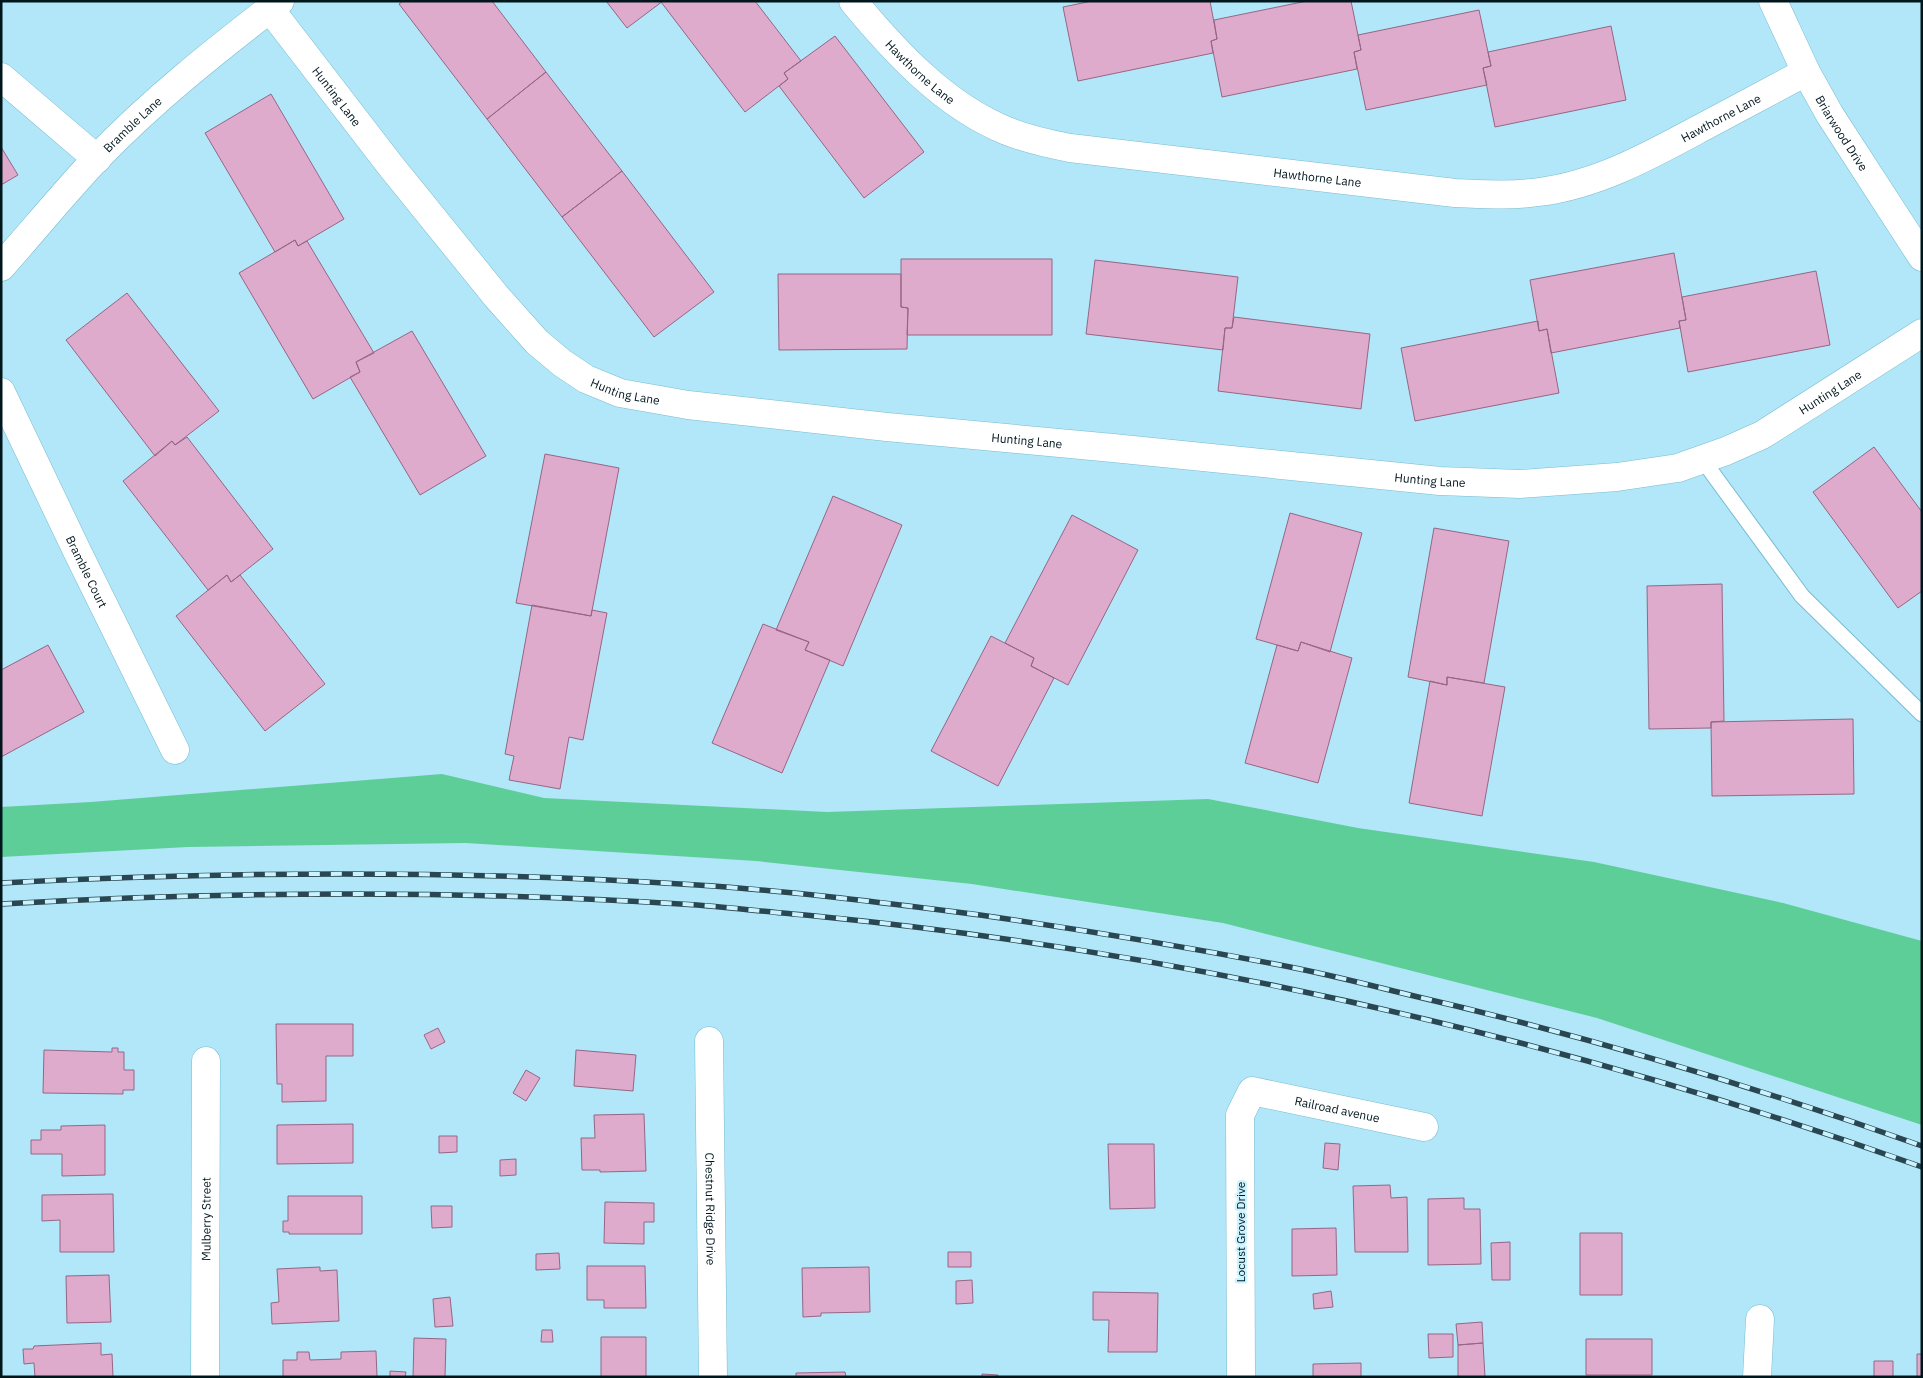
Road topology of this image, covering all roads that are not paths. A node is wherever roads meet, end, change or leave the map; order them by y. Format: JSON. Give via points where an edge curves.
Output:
{"nodes":[{"id":1,"x":853,"y":1,"type":"edge"},
{"id":2,"x":1773,"y":1,"type":"edge"},
{"id":3,"x":275,"y":5,"type":"edge"},
{"id":4,"x":1806,"y":72,"type":"junction"},
{"id":5,"x":1,"y":76,"type":"edge"},
{"id":6,"x":97,"y":159,"type":"junction"},
{"id":7,"x":1922,"y":257,"type":"edge"},
{"id":8,"x":1,"y":267,"type":"edge"},
{"id":9,"x":1922,"y":333,"type":"edge"},
{"id":10,"x":1,"y":392,"type":"edge"},
{"id":11,"x":1702,"y":459,"type":"junction"},
{"id":12,"x":1922,"y":714,"type":"edge"},
{"id":13,"x":175,"y":750,"type":"dead end"},
{"id":14,"x":709,"y":1041,"type":"dead end"},
{"id":15,"x":206,"y":1062,"type":"dead end"},
{"id":16,"x":1252,"y":1091,"type":"joint"},
{"id":17,"x":1424,"y":1127,"type":"dead end"},
{"id":18,"x":1760,"y":1319,"type":"dead end"},
{"id":19,"x":205,"y":1377,"type":"edge"},
{"id":20,"x":713,"y":1377,"type":"edge"},
{"id":21,"x":1241,"y":1377,"type":"edge"},
{"id":22,"x":1757,"y":1377,"type":"edge"}],
"edges":[{"from":1,"to":4,"type":"street","name":"Hawthorne Lane","via":[[911,65],[945,94],[1006,131],[1040,142],[1455,193],[1540,192],[1607,174],[1660,150]]},
{"from":2,"to":4,"type":"street","name":"Briarwood Drive"},
{"from":3,"to":6,"type":"street","name":"Bramble Lane","via":[[203,60]]},
{"from":3,"to":11,"type":"street","name":"Hunting Lane","via":[[390,165],[496,296],[537,342],[562,363],[586,379],[620,393],[688,405],[877,426],[1440,481],[1520,484],[1617,477],[1678,468]]},
{"from":4,"to":7,"type":"street","name":"Briarwood Drive"},
{"from":5,"to":6,"type":"street"},
{"from":6,"to":8,"type":"street","name":"Bramble Lane"},
{"from":9,"to":11,"type":"street","name":"Hunting Lane","via":[[1762,435]]},
{"from":10,"to":13,"type":"street","name":"Bramble Court"},
{"from":11,"to":12,"type":"lane","via":[[1802,596]]},
{"from":14,"to":20,"type":"street","name":"Chestnut Ridge Drive"},
{"from":15,"to":19,"type":"street","name":"Mulberry Street"},
{"from":16,"to":17,"type":"street","name":"Railroad avenue"},
{"from":16,"to":21,"type":"street","name":"Locust Grove Drive","via":[[1240,1115]]},
{"from":18,"to":22,"type":"street"}]}
